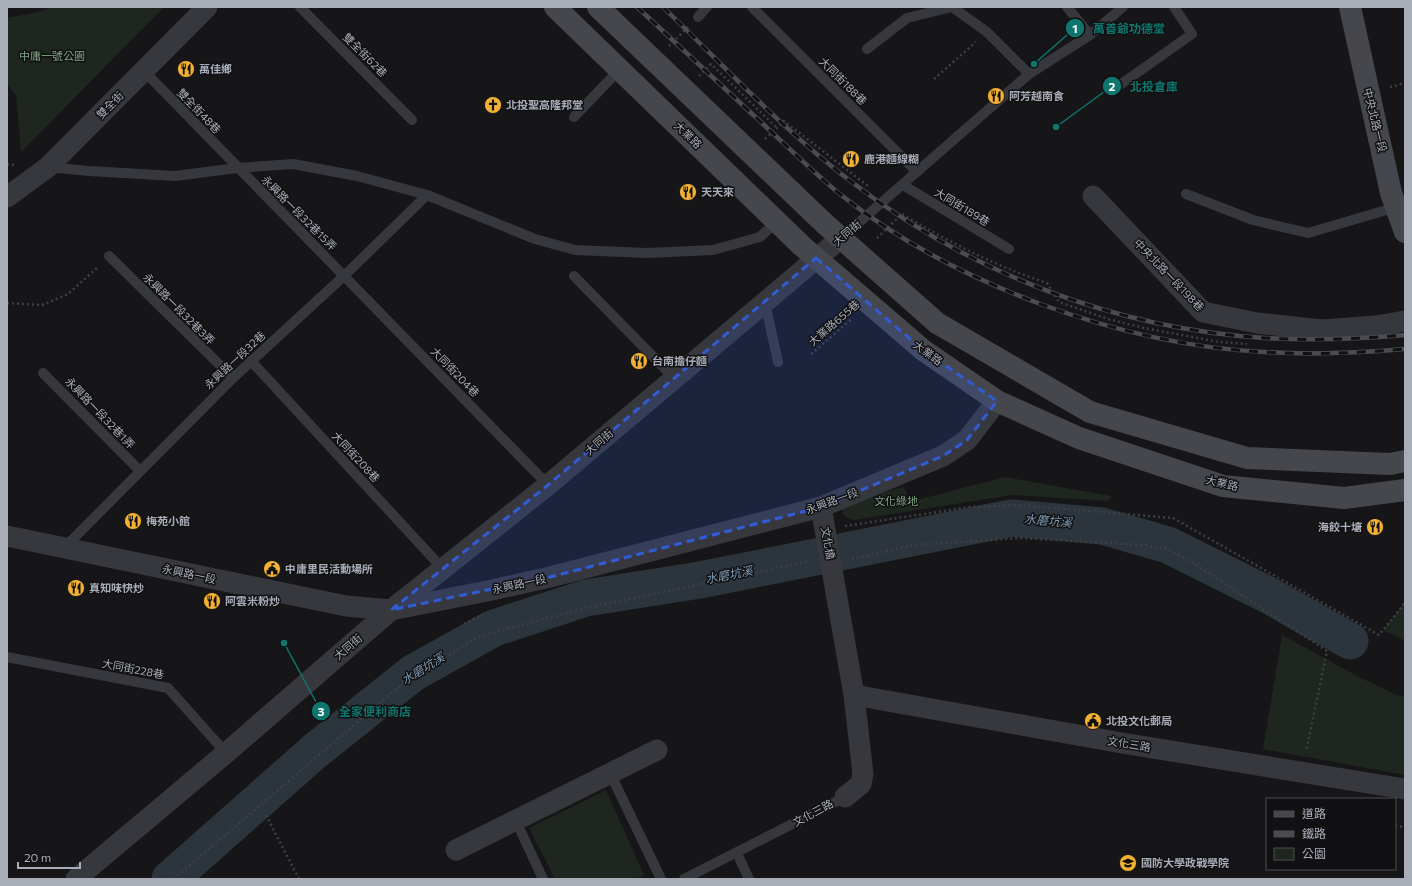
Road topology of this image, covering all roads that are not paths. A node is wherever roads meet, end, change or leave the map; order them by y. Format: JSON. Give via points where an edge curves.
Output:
{"nodes":[{"id":1,"x":208,"y":7,"type":"edge"},
{"id":2,"x":300,"y":7,"type":"edge"},
{"id":3,"x":555,"y":7,"type":"edge"},
{"id":4,"x":598,"y":7,"type":"edge"},
{"id":5,"x":707,"y":7,"type":"edge"},
{"id":6,"x":752,"y":7,"type":"edge"},
{"id":7,"x":1066,"y":7,"type":"edge"},
{"id":8,"x":1123,"y":7,"type":"edge"},
{"id":9,"x":1174,"y":7,"type":"edge"},
{"id":10,"x":1350,"y":7,"type":"edge"},
{"id":11,"x":698,"y":17,"type":"road end"},
{"id":12,"x":1090,"y":35,"type":"junction"},
{"id":13,"x":867,"y":48,"type":"dead end"},
{"id":14,"x":620,"y":69,"type":"junction"},
{"id":15,"x":144,"y":71,"type":"junction"},
{"id":16,"x":1030,"y":74,"type":"junction"},
{"id":17,"x":1117,"y":87,"type":"dead end"},
{"id":18,"x":574,"y":117,"type":"dead end"},
{"id":19,"x":412,"y":120,"type":"dead end"},
{"id":20,"x":48,"y":167,"type":"junction"},
{"id":21,"x":237,"y":168,"type":"junction"},
{"id":22,"x":917,"y":172,"type":"junction"},
{"id":23,"x":903,"y":185,"type":"junction"},
{"id":24,"x":427,"y":194,"type":"junction"},
{"id":25,"x":1186,"y":194,"type":"dead end"},
{"id":26,"x":1093,"y":196,"type":"dead end"},
{"id":27,"x":7,"y":197,"type":"edge"},
{"id":28,"x":1401,"y":205,"type":"edge"},
{"id":29,"x":777,"y":221,"type":"junction"},
{"id":30,"x":1405,"y":232,"type":"edge"},
{"id":31,"x":841,"y":238,"type":"junction"},
{"id":32,"x":1009,"y":249,"type":"dead end"},
{"id":33,"x":109,"y":256,"type":"road end"},
{"id":34,"x":816,"y":258,"type":"junction"},
{"id":35,"x":345,"y":275,"type":"junction"},
{"id":36,"x":574,"y":276,"type":"dead end"},
{"id":37,"x":765,"y":303,"type":"junction"},
{"id":38,"x":1405,"y":321,"type":"edge"},
{"id":39,"x":251,"y":361,"type":"junction"},
{"id":40,"x":778,"y":362,"type":"dead end"},
{"id":41,"x":43,"y":373,"type":"dead end"},
{"id":42,"x":233,"y":378,"type":"junction"},
{"id":43,"x":674,"y":378,"type":"junction"},
{"id":44,"x":998,"y":401,"type":"junction"},
{"id":45,"x":1405,"y":461,"type":"edge"},
{"id":46,"x":139,"y":470,"type":"junction"},
{"id":47,"x":548,"y":485,"type":"junction"},
{"id":48,"x":1405,"y":490,"type":"edge"},
{"id":49,"x":822,"y":512,"type":"junction"},
{"id":50,"x":7,"y":536,"type":"edge"},
{"id":51,"x":64,"y":548,"type":"junction"},
{"id":52,"x":826,"y":567,"type":"joint"},
{"id":53,"x":443,"y":569,"type":"junction"},
{"id":54,"x":391,"y":610,"type":"junction"},
{"id":55,"x":7,"y":656,"type":"edge"},
{"id":56,"x":854,"y":695,"type":"junction"},
{"id":57,"x":657,"y":750,"type":"dead end"},
{"id":58,"x":226,"y":753,"type":"junction"},
{"id":59,"x":610,"y":772,"type":"junction"},
{"id":60,"x":1405,"y":789,"type":"edge"},
{"id":61,"x":845,"y":796,"type":"joint"},
{"id":62,"x":516,"y":821,"type":"junction"},
{"id":63,"x":456,"y":850,"type":"dead end"},
{"id":64,"x":737,"y":853,"type":"junction"},
{"id":65,"x":76,"y":879,"type":"edge"},
{"id":66,"x":543,"y":879,"type":"edge"},
{"id":67,"x":661,"y":879,"type":"edge"},
{"id":68,"x":684,"y":879,"type":"edge"},
{"id":69,"x":749,"y":879,"type":"edge"}],
"edges":[{"from":1,"to":15,"type":"street","name":"雙全街"},
{"from":2,"to":19,"type":"lane","name":"雙全街62巷"},
{"from":3,"to":14,"type":"main road","name":"大業路"},
{"from":4,"to":31,"type":"main road"},
{"from":5,"to":11,"type":"lane"},
{"from":6,"to":22,"type":"lane","name":"大同街188巷"},
{"from":7,"to":12,"type":"lane"},
{"from":8,"to":12,"type":"lane","name":"大同街"},
{"from":9,"to":17,"type":"lane","via":[[1192,34]]},
{"from":10,"to":28,"type":"main road","name":"中央北路一段","via":[[1392,193]]},
{"from":12,"to":16,"type":"lane","name":"大同街"},
{"from":13,"to":16,"type":"lane","via":[[907,18],[952,7],[988,32]]},
{"from":14,"to":18,"type":"lane"},
{"from":14,"to":29,"type":"main road","name":"大業路"},
{"from":15,"to":20,"type":"street","name":"雙全街"},
{"from":15,"to":21,"type":"lane","name":"雙全街48巷"},
{"from":16,"to":22,"type":"lane","name":"大同街"},
{"from":20,"to":21,"type":"lane","via":[[175,176]]},
{"from":20,"to":27,"type":"street","name":"雙全街"},
{"from":21,"to":24,"type":"lane","via":[[293,164],[357,176]]},
{"from":21,"to":35,"type":"lane","name":"永興路一段32巷15弄"},
{"from":22,"to":23,"type":"lane","name":"大同街"},
{"from":23,"to":31,"type":"lane","name":"大同街"},
{"from":23,"to":32,"type":"lane","name":"大同街189巷"},
{"from":24,"to":29,"type":"lane","via":[[535,240],[575,250],[647,253],[713,250],[760,238]]},
{"from":24,"to":35,"type":"lane","name":"永興路一段32巷"},
{"from":25,"to":28,"type":"lane","via":[[1254,220],[1308,233]]},
{"from":26,"to":38,"type":"street","name":"中央北路一段198巷","via":[[1204,312],[1257,323],[1322,330]]},
{"from":28,"to":30,"type":"main road","name":"中央北路一段"},
{"from":29,"to":34,"type":"main road","name":"大業路"},
{"from":31,"to":34,"type":"street","name":"大同街"},
{"from":31,"to":45,"type":"main road","via":[[937,323],[1090,412],[1247,458],[1390,464]]},
{"from":33,"to":42,"type":"lane","name":"永興路一段32巷3弄"},
{"from":34,"to":37,"type":"street","name":"大同街"},
{"from":34,"to":44,"type":"main road","name":"大業路","via":[[923,350]]},
{"from":35,"to":39,"type":"lane","name":"永興路一段32巷"},
{"from":35,"to":47,"type":"lane","name":"大同街204巷"},
{"from":36,"to":43,"type":"lane"},
{"from":37,"to":40,"type":"lane"},
{"from":37,"to":43,"type":"street","name":"大同街"},
{"from":39,"to":42,"type":"lane","name":"永興路一段32巷"},
{"from":39,"to":53,"type":"lane","name":"大同街208巷"},
{"from":41,"to":46,"type":"lane","name":"永興路一段32巷1弄"},
{"from":42,"to":46,"type":"lane","name":"永興路一段32巷"},
{"from":43,"to":47,"type":"street","name":"大同街"},
{"from":44,"to":48,"type":"main road","name":"大業路","via":[[1079,438],[1223,486],[1344,498]]},
{"from":44,"to":49,"type":"street","name":"永興路一段","via":[[968,440],[943,456]]},
{"from":46,"to":51,"type":"lane","name":"永興路一段32巷"},
{"from":47,"to":53,"type":"street","name":"大同街"},
{"from":49,"to":52,"type":"street","name":"文化橋"},
{"from":49,"to":54,"type":"street","name":"永興路一段","via":[[550,577]]},
{"from":50,"to":51,"type":"street","name":"永興路一段"},
{"from":51,"to":54,"type":"street","name":"永興路一段","via":[[346,606]]},
{"from":52,"to":56,"type":"street","name":"文化三路"},
{"from":53,"to":54,"type":"street","name":"大同街"},
{"from":54,"to":58,"type":"street","name":"大同街"},
{"from":55,"to":58,"type":"lane","name":"大同街228巷","via":[[168,688]]},
{"from":56,"to":60,"type":"street","name":"文化三路","via":[[1122,743]]},
{"from":56,"to":61,"type":"street","name":"文化三路","via":[[863,774],[861,784]]},
{"from":57,"to":59,"type":"street"},
{"from":58,"to":65,"type":"street","name":"大同街"},
{"from":59,"to":62,"type":"street"},
{"from":59,"to":67,"type":"lane"},
{"from":61,"to":64,"type":"lane","name":"文化三路"},
{"from":62,"to":63,"type":"street"},
{"from":62,"to":66,"type":"lane"},
{"from":64,"to":68,"type":"lane","name":"文化三路"},
{"from":64,"to":69,"type":"lane"}]}
